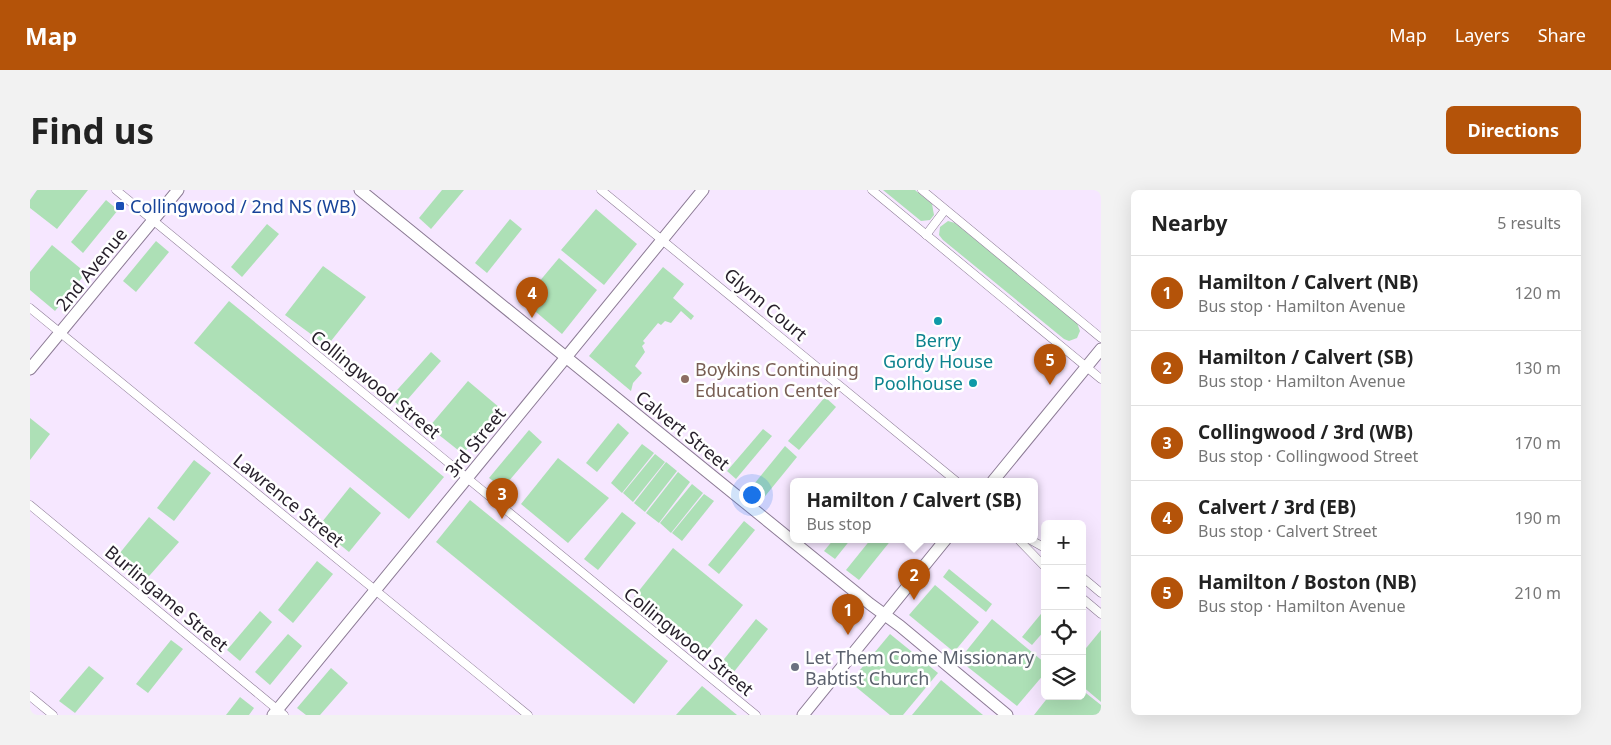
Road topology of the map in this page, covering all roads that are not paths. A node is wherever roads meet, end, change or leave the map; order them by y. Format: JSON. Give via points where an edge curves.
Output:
{"nodes":[{"id":1,"x":116,"y":190,"type":"edge"},
{"id":2,"x":178,"y":190,"type":"edge"},
{"id":3,"x":360,"y":190,"type":"edge"},
{"id":4,"x":601,"y":190,"type":"edge"},
{"id":5,"x":703,"y":190,"type":"edge"},
{"id":6,"x":872,"y":190,"type":"edge"},
{"id":7,"x":922,"y":190,"type":"edge"},
{"id":8,"x":945,"y":210,"type":"junction"},
{"id":9,"x":153,"y":220,"type":"junction"},
{"id":10,"x":926,"y":235,"type":"junction"},
{"id":11,"x":662,"y":238,"type":"junction"},
{"id":12,"x":30,"y":308,"type":"edge"},
{"id":13,"x":60,"y":333,"type":"junction"},
{"id":14,"x":1101,"y":338,"type":"edge"},
{"id":15,"x":1101,"y":349,"type":"edge"},
{"id":16,"x":566,"y":356,"type":"junction"},
{"id":17,"x":1086,"y":367,"type":"junction"},
{"id":18,"x":30,"y":369,"type":"edge"},
{"id":19,"x":1101,"y":379,"type":"edge"},
{"id":20,"x":952,"y":478,"type":"edge"},
{"id":21,"x":995,"y":478,"type":"edge"},
{"id":22,"x":467,"y":479,"type":"junction"},
{"id":23,"x":30,"y":505,"type":"edge"},
{"id":24,"x":790,"y":539,"type":"edge"},
{"id":25,"x":795,"y":543,"type":"edge"},
{"id":26,"x":943,"y":543,"type":"edge"},
{"id":27,"x":1022,"y":543,"type":"edge"},
{"id":28,"x":1043,"y":565,"type":"edge"},
{"id":29,"x":1086,"y":580,"type":"edge"},
{"id":30,"x":376,"y":590,"type":"junction"},
{"id":31,"x":1101,"y":593,"type":"edge"},
{"id":32,"x":1086,"y":601,"type":"edge"},
{"id":33,"x":1101,"y":614,"type":"edge"},
{"id":34,"x":884,"y":616,"type":"junction"},
{"id":35,"x":30,"y":696,"type":"edge"},
{"id":36,"x":278,"y":713,"type":"edge"},
{"id":37,"x":53,"y":715,"type":"edge"},
{"id":38,"x":528,"y":715,"type":"edge"},
{"id":39,"x":756,"y":715,"type":"edge"},
{"id":40,"x":803,"y":715,"type":"edge"},
{"id":41,"x":1007,"y":715,"type":"edge"}],
"edges":[{"from":1,"to":9,"type":"street","name":"Collingwood Street"},
{"from":2,"to":9,"type":"street","name":"2nd Avenue"},
{"from":3,"to":16,"type":"street","name":"Calvert Street"},
{"from":4,"to":11,"type":"street","name":"Glynn Court"},
{"from":5,"to":11,"type":"street","name":"3rd Street"},
{"from":6,"to":10,"type":"street"},
{"from":7,"to":8,"type":"street"},
{"from":8,"to":10,"type":"street"},
{"from":8,"to":14,"type":"street"},
{"from":9,"to":13,"type":"street","name":"2nd Avenue"},
{"from":9,"to":22,"type":"street","name":"Collingwood Street"},
{"from":10,"to":17,"type":"street"},
{"from":11,"to":16,"type":"street","name":"3rd Street"},
{"from":11,"to":20,"type":"street","name":"Glynn Court"},
{"from":12,"to":13,"type":"street","name":"Lawrence Street"},
{"from":13,"to":18,"type":"street","name":"2nd Avenue"},
{"from":13,"to":30,"type":"street","name":"Lawrence Street"},
{"from":15,"to":17,"type":"street"},
{"from":16,"to":22,"type":"street","name":"3rd Street"},
{"from":16,"to":24,"type":"street","name":"Calvert Street"},
{"from":17,"to":19,"type":"street"},
{"from":17,"to":21,"type":"street"},
{"from":22,"to":30,"type":"street","name":"3rd Street"},
{"from":22,"to":39,"type":"street","name":"Collingwood Street"},
{"from":23,"to":36,"type":"street","name":"Burlingame Street"},
{"from":25,"to":34,"type":"street","name":"Calvert Street"},
{"from":26,"to":34,"type":"street"},
{"from":27,"to":28,"type":"street"},
{"from":29,"to":31,"type":"street"},
{"from":30,"to":36,"type":"street","name":"3rd Street"},
{"from":30,"to":38,"type":"street","name":"Lawrence Street"},
{"from":32,"to":33,"type":"street"},
{"from":34,"to":40,"type":"street"},
{"from":34,"to":41,"type":"street","name":"Calvert Street"},
{"from":35,"to":37,"type":"street"}]}
